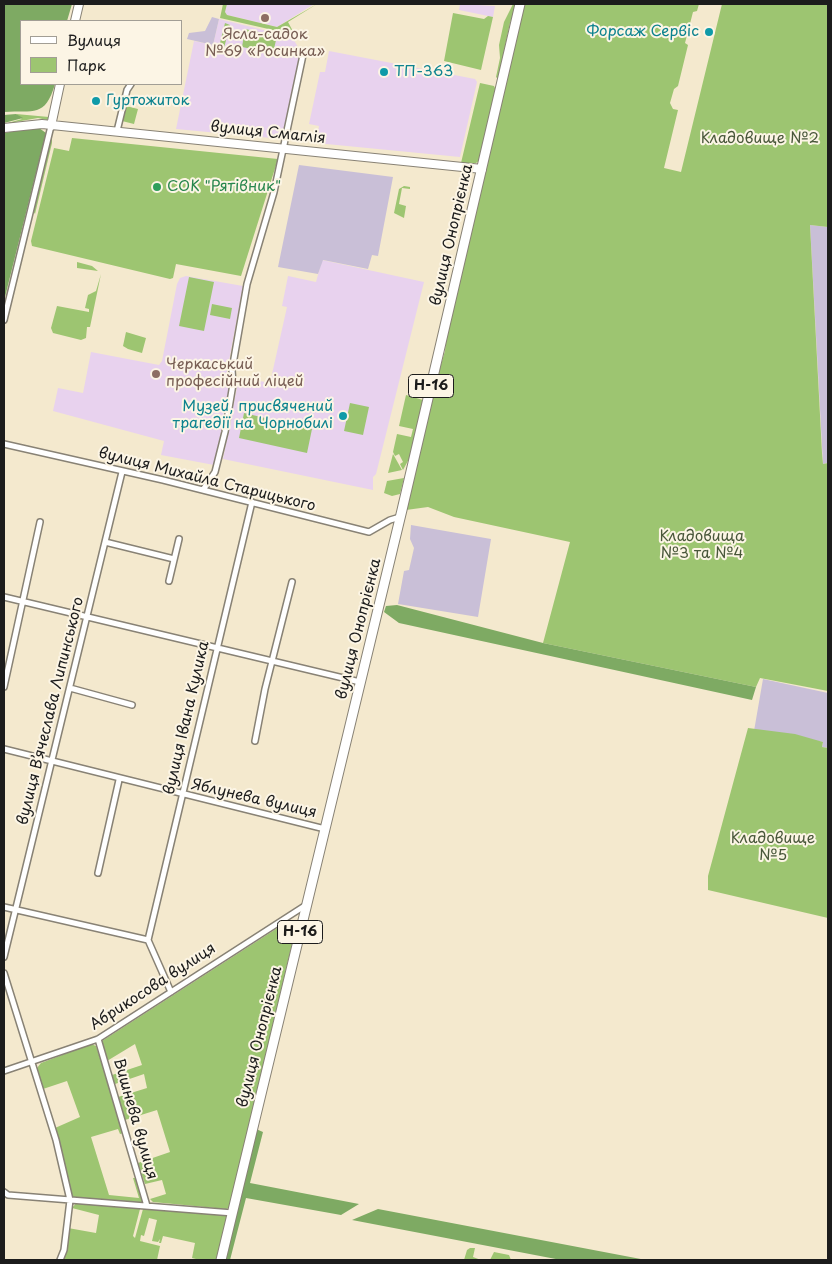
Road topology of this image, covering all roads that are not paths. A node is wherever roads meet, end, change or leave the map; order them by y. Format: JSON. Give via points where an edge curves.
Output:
{"nodes":[{"id":1,"x":79,"y":4,"type":"edge"},
{"id":2,"x":520,"y":4,"type":"edge"},
{"id":3,"x":75,"y":20,"type":"edge"},
{"id":4,"x":304,"y":55,"type":"dead end"},
{"id":5,"x":60,"y":85,"type":"edge"},
{"id":6,"x":130,"y":85,"type":"edge"},
{"id":7,"x":51,"y":126,"type":"junction"},
{"id":8,"x":4,"y":128,"type":"edge"},
{"id":9,"x":117,"y":131,"type":"junction"},
{"id":10,"x":283,"y":148,"type":"junction"},
{"id":11,"x":482,"y":169,"type":"junction"},
{"id":12,"x":4,"y":320,"type":"edge"},
{"id":13,"x":4,"y":444,"type":"edge"},
{"id":14,"x":122,"y":472,"type":"junction"},
{"id":15,"x":203,"y":490,"type":"junction"},
{"id":16,"x":252,"y":502,"type":"junction"},
{"id":17,"x":400,"y":517,"type":"junction"},
{"id":18,"x":40,"y":522,"type":"dead end"},
{"id":19,"x":179,"y":539,"type":"dead end"},
{"id":20,"x":106,"y":542,"type":"junction"},
{"id":21,"x":174,"y":560,"type":"junction"},
{"id":22,"x":169,"y":581,"type":"dead end"},
{"id":23,"x":292,"y":582,"type":"dead end"},
{"id":24,"x":4,"y":597,"type":"edge"},
{"id":25,"x":24,"y":601,"type":"junction"},
{"id":26,"x":88,"y":616,"type":"junction"},
{"id":27,"x":217,"y":646,"type":"junction"},
{"id":28,"x":272,"y":660,"type":"junction"},
{"id":29,"x":360,"y":682,"type":"junction"},
{"id":30,"x":4,"y":687,"type":"edge"},
{"id":31,"x":70,"y":688,"type":"junction"},
{"id":32,"x":132,"y":706,"type":"dead end"},
{"id":33,"x":255,"y":741,"type":"dead end"},
{"id":34,"x":4,"y":749,"type":"edge"},
{"id":35,"x":51,"y":761,"type":"junction"},
{"id":36,"x":119,"y":780,"type":"junction"},
{"id":37,"x":182,"y":795,"type":"junction"},
{"id":38,"x":325,"y":829,"type":"junction"},
{"id":39,"x":98,"y":873,"type":"dead end"},
{"id":40,"x":307,"y":904,"type":"junction"},
{"id":41,"x":4,"y":907,"type":"edge"},
{"id":42,"x":16,"y":910,"type":"junction"},
{"id":43,"x":148,"y":940,"type":"junction"},
{"id":44,"x":4,"y":956,"type":"edge"},
{"id":45,"x":4,"y":973,"type":"edge"},
{"id":46,"x":171,"y":992,"type":"junction"},
{"id":47,"x":98,"y":1039,"type":"junction"},
{"id":48,"x":31,"y":1062,"type":"junction"},
{"id":49,"x":4,"y":1071,"type":"edge"},
{"id":50,"x":4,"y":1192,"type":"edge"},
{"id":51,"x":70,"y":1200,"type":"junction"},
{"id":52,"x":147,"y":1206,"type":"junction"},
{"id":53,"x":232,"y":1214,"type":"junction"},
{"id":54,"x":60,"y":1260,"type":"edge"},
{"id":55,"x":222,"y":1260,"type":"edge"}],
"edges":[{"from":1,"to":3,"type":"street"},
{"from":2,"to":11,"type":"main road","name":"вулиця Онопрієнка","number":"Н-16"},
{"from":4,"to":10,"type":"street"},
{"from":5,"to":7,"type":"street"},
{"from":6,"to":9,"type":"street"},
{"from":7,"to":8,"type":"street","name":"вулиця Смаглія","via":[[32,124]]},
{"from":7,"to":9,"type":"street","name":"вулиця Смаглія"},
{"from":7,"to":12,"type":"street"},
{"from":9,"to":10,"type":"street","name":"вулиця Смаглія"},
{"from":10,"to":11,"type":"street","name":"вулиця Смаглія"},
{"from":10,"to":15,"type":"street","via":[[274,192],[247,284],[225,432],[215,472]]},
{"from":11,"to":17,"type":"main road","name":"вулиця Онопрієнка","number":"Н-16"},
{"from":13,"to":14,"type":"street","name":"вулиця Михайла Старицького"},
{"from":14,"to":15,"type":"street","name":"вулиця Михайла Старицького"},
{"from":14,"to":20,"type":"street","name":"вулиця Вʼячеслава Липинського"},
{"from":15,"to":16,"type":"street","name":"вулиця Михайла Старицького"},
{"from":16,"to":17,"type":"street","name":"вулиця Михайла Старицького","via":[[369,532]]},
{"from":16,"to":27,"type":"street","name":"вулиця Івана Кулика"},
{"from":17,"to":29,"type":"main road","name":"вулиця Онопрієнка","number":"Н-16"},
{"from":18,"to":25,"type":"street"},
{"from":19,"to":21,"type":"street"},
{"from":20,"to":21,"type":"street"},
{"from":20,"to":26,"type":"street","name":"вулиця Вʼячеслава Липинського"},
{"from":21,"to":22,"type":"street"},
{"from":23,"to":28,"type":"street"},
{"from":24,"to":25,"type":"street"},
{"from":25,"to":26,"type":"street"},
{"from":25,"to":30,"type":"street"},
{"from":26,"to":27,"type":"street"},
{"from":26,"to":31,"type":"street","name":"вулиця Вʼячеслава Липинського"},
{"from":27,"to":28,"type":"street"},
{"from":27,"to":37,"type":"street","name":"вулиця Івана Кулика"},
{"from":28,"to":29,"type":"street"},
{"from":28,"to":33,"type":"street"},
{"from":29,"to":38,"type":"main road","name":"вулиця Онопрієнка","number":"Н-16"},
{"from":31,"to":32,"type":"street"},
{"from":31,"to":35,"type":"street","name":"вулиця Вʼячеслава Липинського"},
{"from":34,"to":35,"type":"street","name":"Яблунева вулиця"},
{"from":35,"to":36,"type":"street","name":"Яблунева вулиця"},
{"from":35,"to":42,"type":"street","name":"вулиця Вʼячеслава Липинського"},
{"from":36,"to":37,"type":"street","name":"Яблунева вулиця"},
{"from":36,"to":39,"type":"street"},
{"from":37,"to":38,"type":"street","name":"Яблунева вулиця"},
{"from":37,"to":43,"type":"street","name":"вулиця Івана Кулика"},
{"from":38,"to":40,"type":"main road","name":"вулиця Онопрієнка","number":"Н-16"},
{"from":40,"to":46,"type":"street","name":"Абрикосова вулиця"},
{"from":40,"to":53,"type":"main road","name":"вулиця Онопрієнка","number":"Н-16"},
{"from":41,"to":42,"type":"street"},
{"from":42,"to":43,"type":"street"},
{"from":42,"to":44,"type":"street","name":"вулиця Вʼячеслава Липинського"},
{"from":43,"to":46,"type":"street"},
{"from":45,"to":48,"type":"street"},
{"from":46,"to":47,"type":"street","name":"Абрикосова вулиця"},
{"from":47,"to":48,"type":"street","name":"Абрикосова вулиця"},
{"from":47,"to":52,"type":"street","name":"Вишнева вулиця"},
{"from":48,"to":49,"type":"street","name":"Абрикосова вулиця"},
{"from":48,"to":51,"type":"street","via":[[56,1140]]},
{"from":50,"to":51,"type":"street"},
{"from":51,"to":52,"type":"street"},
{"from":51,"to":54,"type":"street"},
{"from":52,"to":53,"type":"street"},
{"from":53,"to":55,"type":"main road","name":"вулиця Онопрієнка","number":"Н-16"}]}
